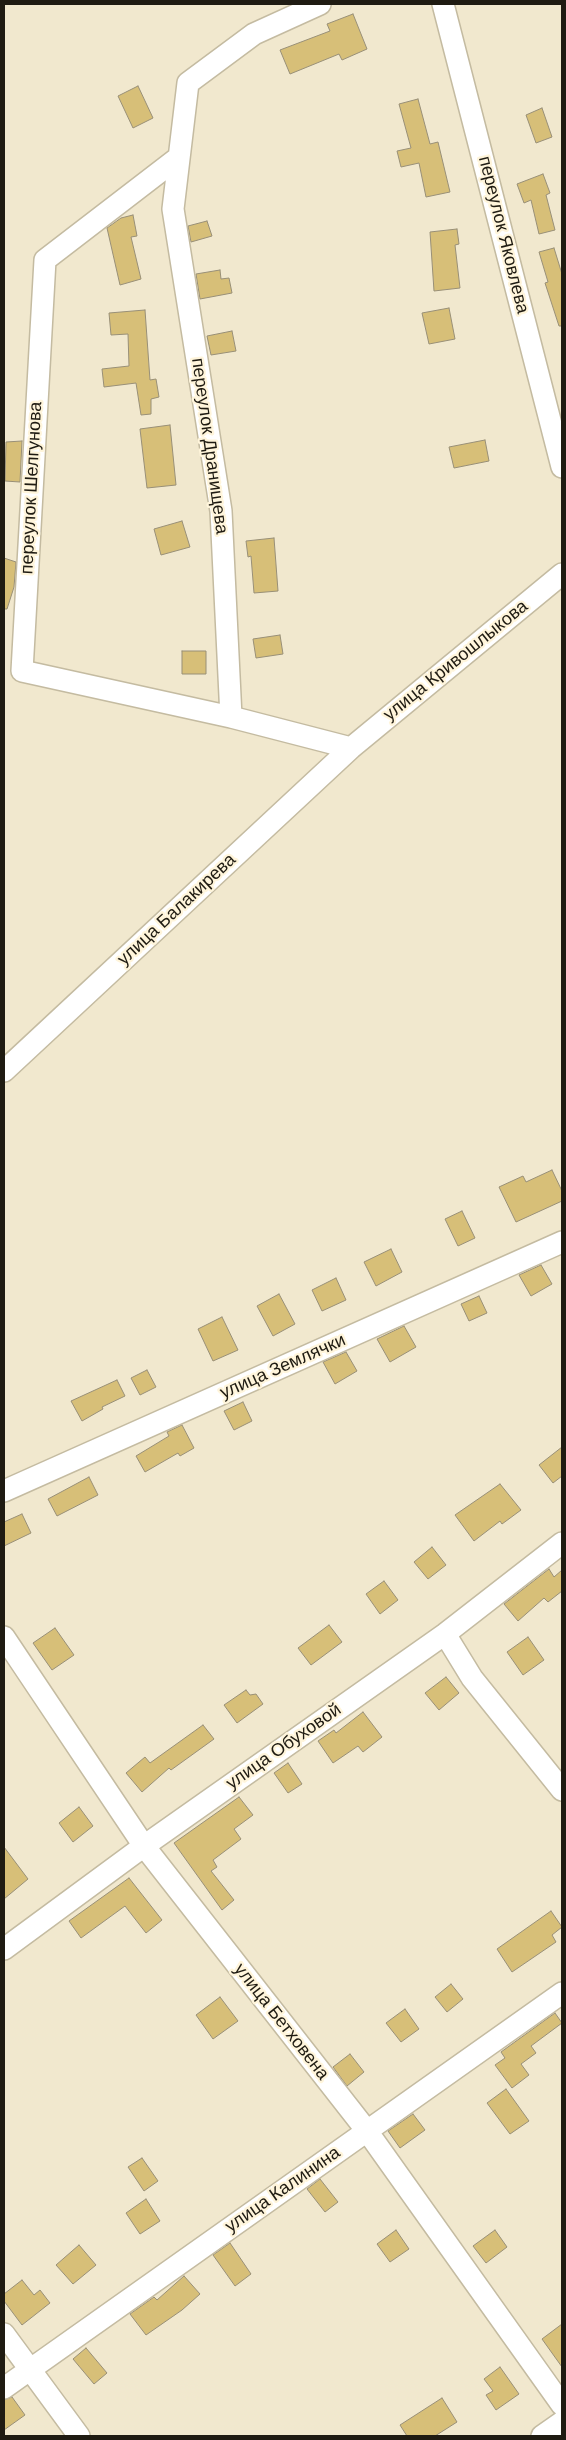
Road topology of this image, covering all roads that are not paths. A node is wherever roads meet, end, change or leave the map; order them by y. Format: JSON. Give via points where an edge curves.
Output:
{"nodes":[{"id":1,"x":320,"y":4,"type":"edge"},
{"id":2,"x":443,"y":4,"type":"edge"},
{"id":3,"x":179,"y":156,"type":"junction"},
{"id":4,"x":562,"y":467,"type":"edge"},
{"id":5,"x":562,"y":574,"type":"edge"},
{"id":6,"x":231,"y":717,"type":"junction"},
{"id":7,"x":351,"y":748,"type":"junction"},
{"id":8,"x":4,"y":1071,"type":"edge"},
{"id":9,"x":562,"y":1242,"type":"edge"},
{"id":10,"x":4,"y":1491,"type":"edge"},
{"id":11,"x":562,"y":1543,"type":"edge"},
{"id":12,"x":445,"y":1634,"type":"junction"},
{"id":13,"x":4,"y":1637,"type":"edge"},
{"id":14,"x":562,"y":1790,"type":"edge"},
{"id":15,"x":144,"y":1846,"type":"junction"},
{"id":16,"x":4,"y":1948,"type":"edge"},
{"id":17,"x":562,"y":1993,"type":"edge"},
{"id":18,"x":367,"y":2131,"type":"junction"},
{"id":19,"x":4,"y":2334,"type":"edge"},
{"id":20,"x":29,"y":2370,"type":"junction"},
{"id":21,"x":4,"y":2388,"type":"edge"},
{"id":22,"x":562,"y":2405,"type":"edge"},
{"id":23,"x":562,"y":2422,"type":"edge"},
{"id":24,"x":79,"y":2436,"type":"edge"},
{"id":25,"x":542,"y":2436,"type":"edge"}],
"edges":[{"from":1,"to":3,"type":"street","name":"переулок Дранищева","via":[[254,34],[188,83]]},
{"from":2,"to":4,"type":"street","name":"переулок Яковлева"},
{"from":3,"to":6,"type":"street","name":"переулок Дранищева","via":[[174,209],[222,511]]},
{"from":3,"to":6,"type":"street","name":"переулок Шелгунова","via":[[45,260],[22,672]]},
{"from":5,"to":7,"type":"street","name":"улица Кривошлыкова"},
{"from":6,"to":7,"type":"street"},
{"from":7,"to":8,"type":"street","name":"улица Балакирева"},
{"from":9,"to":10,"type":"street","name":"улица Землячки"},
{"from":11,"to":12,"type":"street","name":"улица Обуховой"},
{"from":12,"to":14,"type":"street","via":[[472,1678]]},
{"from":12,"to":15,"type":"street","name":"улица Обуховой"},
{"from":13,"to":15,"type":"street","name":"улица Бетховена"},
{"from":15,"to":16,"type":"street","name":"улица Обуховой"},
{"from":15,"to":18,"type":"street","name":"улица Бетховена"},
{"from":17,"to":18,"type":"street","name":"улица Калинина"},
{"from":18,"to":20,"type":"street","name":"улица Калинина"},
{"from":18,"to":22,"type":"street","name":"улица Бетховена"},
{"from":19,"to":20,"type":"street"},
{"from":20,"to":21,"type":"street","name":"улица Калинина"},
{"from":20,"to":24,"type":"street"},
{"from":23,"to":25,"type":"street"}]}
